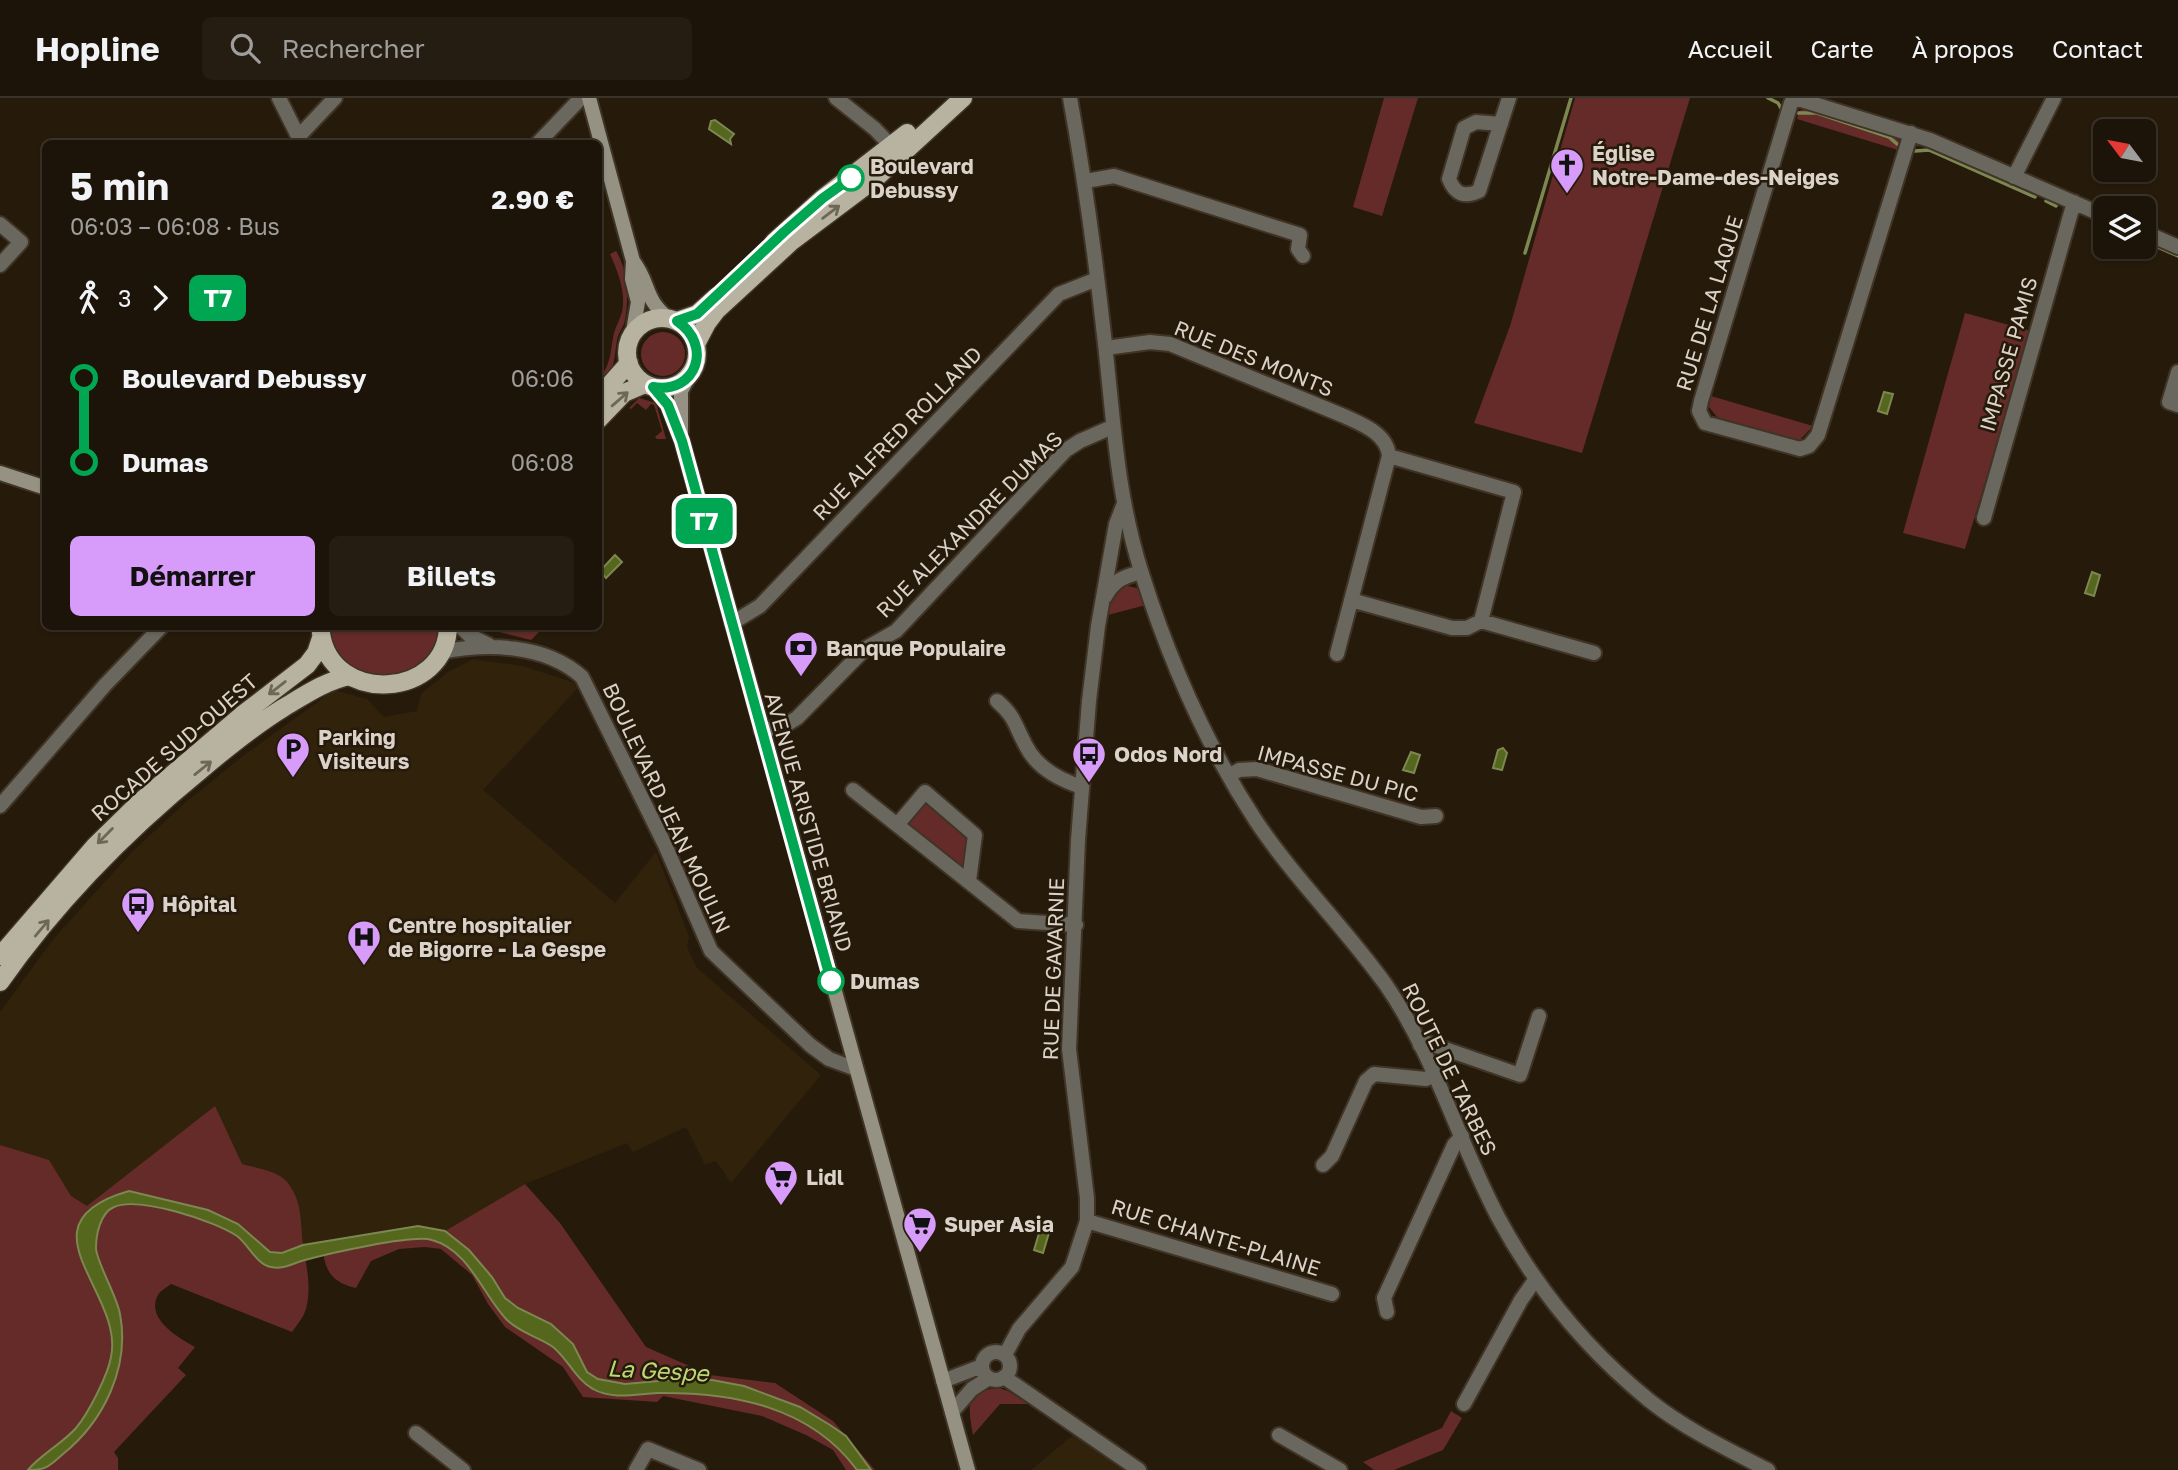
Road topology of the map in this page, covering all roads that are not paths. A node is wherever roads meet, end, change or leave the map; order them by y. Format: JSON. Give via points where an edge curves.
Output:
{"nodes":[{"id":1,"x":279,"y":98,"type":"edge"},
{"id":2,"x":335,"y":98,"type":"edge"},
{"id":3,"x":581,"y":98,"type":"edge"},
{"id":4,"x":589,"y":98,"type":"edge"},
{"id":5,"x":836,"y":98,"type":"edge"},
{"id":6,"x":946,"y":98,"type":"edge"},
{"id":7,"x":963,"y":98,"type":"edge"},
{"id":8,"x":1070,"y":98,"type":"edge"},
{"id":9,"x":1509,"y":98,"type":"edge"},
{"id":10,"x":1795,"y":98,"type":"edge"},
{"id":11,"x":2054,"y":98,"type":"edge"},
{"id":12,"x":1823,"y":102,"type":"edge"},
{"id":13,"x":1500,"y":124,"type":"junction"},
{"id":14,"x":1910,"y":133,"type":"junction"},
{"id":15,"x":301,"y":140,"type":"edge"},
{"id":16,"x":541,"y":140,"type":"edge"},
{"id":17,"x":600,"y":140,"type":"edge"},
{"id":18,"x":602,"y":146,"type":"edge"},
{"id":19,"x":892,"y":147,"type":"junction"},
{"id":20,"x":2014,"y":177,"type":"junction"},
{"id":21,"x":1086,"y":181,"type":"junction"},
{"id":22,"x":2074,"y":202,"type":"junction"},
{"id":23,"x":2093,"y":211,"type":"edge"},
{"id":24,"x":0,"y":224,"type":"edge"},
{"id":25,"x":2156,"y":237,"type":"edge"},
{"id":26,"x":2178,"y":247,"type":"edge"},
{"id":27,"x":1303,"y":256,"type":"dead end"},
{"id":28,"x":633,"y":261,"type":"junction"},
{"id":29,"x":0,"y":265,"type":"edge"},
{"id":30,"x":1097,"y":279,"type":"junction"},
{"id":31,"x":673,"y":320,"type":"junction"},
{"id":32,"x":632,"y":337,"type":"junction"},
{"id":33,"x":696,"y":344,"type":"junction"},
{"id":34,"x":1106,"y":348,"type":"junction"},
{"id":35,"x":629,"y":363,"type":"junction"},
{"id":36,"x":2178,"y":372,"type":"edge"},
{"id":37,"x":689,"y":376,"type":"junction"},
{"id":38,"x":649,"y":386,"type":"junction"},
{"id":39,"x":602,"y":393,"type":"edge"},
{"id":40,"x":2178,"y":405,"type":"edge"},
{"id":41,"x":602,"y":416,"type":"edge"},
{"id":42,"x":1112,"y":427,"type":"junction"},
{"id":43,"x":682,"y":441,"type":"junction"},
{"id":44,"x":1389,"y":456,"type":"junction"},
{"id":45,"x":0,"y":473,"type":"edge"},
{"id":46,"x":42,"y":487,"type":"edge"},
{"id":47,"x":1123,"y":506,"type":"junction"},
{"id":48,"x":1984,"y":517,"type":"dead end"},
{"id":49,"x":1137,"y":557,"type":"junction"},
{"id":50,"x":1109,"y":561,"type":"junction"},
{"id":51,"x":1141,"y":572,"type":"junction"},
{"id":52,"x":1351,"y":600,"type":"junction"},
{"id":53,"x":1102,"y":601,"type":"junction"},
{"id":54,"x":1481,"y":621,"type":"junction"},
{"id":55,"x":732,"y":623,"type":"junction"},
{"id":56,"x":158,"y":630,"type":"edge"},
{"id":57,"x":447,"y":630,"type":"edge"},
{"id":58,"x":464,"y":630,"type":"edge"},
{"id":59,"x":321,"y":632,"type":"edge"},
{"id":60,"x":491,"y":646,"type":"junction"},
{"id":61,"x":441,"y":652,"type":"junction"},
{"id":62,"x":1594,"y":653,"type":"dead end"},
{"id":63,"x":1337,"y":654,"type":"dead end"},
{"id":64,"x":350,"y":676,"type":"junction"},
{"id":65,"x":997,"y":701,"type":"dead end"},
{"id":66,"x":761,"y":730,"type":"junction"},
{"id":67,"x":1230,"y":775,"type":"junction"},
{"id":68,"x":1082,"y":786,"type":"junction"},
{"id":69,"x":853,"y":790,"type":"dead end"},
{"id":70,"x":0,"y":806,"type":"edge"},
{"id":71,"x":1436,"y":816,"type":"dead end"},
{"id":72,"x":897,"y":825,"type":"junction"},
{"id":73,"x":969,"y":881,"type":"junction"},
{"id":74,"x":1076,"y":925,"type":"junction"},
{"id":75,"x":0,"y":956,"type":"edge"},
{"id":76,"x":0,"y":982,"type":"edge"},
{"id":77,"x":1539,"y":1016,"type":"dead end"},
{"id":78,"x":1420,"y":1045,"type":"junction"},
{"id":79,"x":856,"y":1069,"type":"junction"},
{"id":80,"x":1434,"y":1075,"type":"junction"},
{"id":81,"x":1462,"y":1136,"type":"junction"},
{"id":82,"x":1323,"y":1165,"type":"dead end"},
{"id":83,"x":1087,"y":1221,"type":"junction"},
{"id":84,"x":1535,"y":1280,"type":"junction"},
{"id":85,"x":1332,"y":1294,"type":"dead end"},
{"id":86,"x":1387,"y":1312,"type":"dead end"},
{"id":87,"x":1004,"y":1355,"type":"junction"},
{"id":88,"x":992,"y":1374,"type":"junction"},
{"id":89,"x":942,"y":1378,"type":"junction"},
{"id":90,"x":1464,"y":1404,"type":"dead end"},
{"id":91,"x":952,"y":1412,"type":"junction"},
{"id":92,"x":416,"y":1433,"type":"dead end"},
{"id":93,"x":1279,"y":1435,"type":"dead end"},
{"id":94,"x":463,"y":1470,"type":"edge"},
{"id":95,"x":636,"y":1470,"type":"edge"},
{"id":96,"x":699,"y":1470,"type":"edge"},
{"id":97,"x":968,"y":1470,"type":"edge"},
{"id":98,"x":1139,"y":1470,"type":"edge"},
{"id":99,"x":1340,"y":1470,"type":"edge"},
{"id":100,"x":1768,"y":1470,"type":"edge"}],
"edges":[{"from":1,"to":15,"type":"street"},
{"from":2,"to":15,"type":"street"},
{"from":3,"to":16,"type":"street"},
{"from":4,"to":17,"type":"main road"},
{"from":5,"to":19,"type":"street"},
{"from":6,"to":19,"type":"main road"},
{"from":33,"to":7,"type":"main road","one_way":true,"via":[[716,311],[792,241],[876,178]]},
{"from":8,"to":21,"type":"street","name":"ROUTE DE TARBES"},
{"from":9,"to":13,"type":"street"},
{"from":10,"to":12,"type":"street"},
{"from":10,"to":14,"type":"street","name":"RUE DE LA LAQUE","via":[[1701,401],[1705,423],[1800,449],[1818,435]]},
{"from":11,"to":20,"type":"street"},
{"from":12,"to":14,"type":"street"},
{"from":13,"to":13,"type":"street","via":[[1479,191],[1470,196],[1453,190],[1448,180],[1464,128],[1476,122]]},
{"from":14,"to":20,"type":"street"},
{"from":18,"to":28,"type":"main road"},
{"from":19,"to":31,"type":"main road","via":[[823,198],[697,314]]},
{"from":20,"to":22,"type":"street"},
{"from":21,"to":27,"type":"street","via":[[1114,176],[1300,235],[1298,249]]},
{"from":21,"to":30,"type":"street","name":"ROUTE DE TARBES"},
{"from":22,"to":23,"type":"street"},
{"from":22,"to":48,"type":"street","name":"IMPASSE PAMIS"},
{"from":24,"to":29,"type":"street","via":[[21,242]]},
{"from":25,"to":26,"type":"street"},
{"from":28,"to":31,"type":"main road","via":[[650,300]]},
{"from":28,"to":32,"type":"main road","via":[[638,302]]},
{"from":30,"to":34,"type":"street","name":"ROUTE DE TARBES"},
{"from":30,"to":55,"type":"street","name":"RUE ALFRED ROLLAND","via":[[1059,294],[760,606]]},
{"from":31,"to":32,"type":"main road","via":[[651,319]]},
{"from":31,"to":33,"type":"main road"},
{"from":32,"to":35,"type":"main road"},
{"from":33,"to":37,"type":"main road","via":[[698,355]]},
{"from":34,"to":42,"type":"street","name":"ROUTE DE TARBES"},
{"from":34,"to":44,"type":"street","name":"RUE DES MONTS","via":[[1170,344],[1370,428],[1388,448]]},
{"from":35,"to":38,"type":"main road","via":[[632,372]]},
{"from":35,"to":39,"type":"main road"},
{"from":36,"to":40,"type":"street","via":[[2169,402]]},
{"from":37,"to":38,"type":"main road","via":[[671,387]]},
{"from":37,"to":43,"type":"main road","name":"AVENUE ARISTIDE BRIAND","via":[[681,391]]},
{"from":41,"to":38,"type":"main road","one_way":true,"via":[[624,393]]},
{"from":38,"to":43,"type":"main road","name":"AVENUE ARISTIDE BRIAND","via":[[668,405]]},
{"from":42,"to":47,"type":"street","name":"ROUTE DE TARBES"},
{"from":42,"to":66,"type":"street","name":"RUE ALEXANDRE DUMAS","via":[[1066,450],[896,631],[866,648],[797,718],[782,727]]},
{"from":43,"to":55,"type":"main road","name":"AVENUE ARISTIDE BRIAND"},
{"from":44,"to":52,"type":"street"},
{"from":44,"to":54,"type":"street","via":[[1514,492]]},
{"from":45,"to":46,"type":"main road"},
{"from":47,"to":49,"type":"street","name":"ROUTE DE TARBES"},
{"from":47,"to":50,"type":"street","name":"RUE DE GAVARNIE"},
{"from":49,"to":50,"type":"street","via":[[1118,555]]},
{"from":49,"to":51,"type":"street","name":"ROUTE DE TARBES"},
{"from":50,"to":53,"type":"street","name":"RUE DE GAVARNIE"},
{"from":51,"to":53,"type":"street","via":[[1120,577]]},
{"from":51,"to":67,"type":"street","name":"ROUTE DE TARBES","via":[[1201,727]]},
{"from":52,"to":54,"type":"street","via":[[1452,628],[1467,628]]},
{"from":52,"to":63,"type":"street"},
{"from":53,"to":68,"type":"street","name":"RUE DE GAVARNIE"},
{"from":54,"to":62,"type":"street"},
{"from":55,"to":66,"type":"main road","name":"AVENUE ARISTIDE BRIAND"},
{"from":56,"to":70,"type":"street"},
{"from":57,"to":61,"type":"main road"},
{"from":58,"to":60,"type":"street","name":"BOULEVARD JEAN MOULIN"},
{"from":59,"to":64,"type":"main road","via":[[328,653]]},
{"from":59,"to":75,"type":"main road","name":"ROCADE SUD-OUEST","one_way":true,"via":[[316,653],[307,665],[141,800]]},
{"from":60,"to":61,"type":"street","name":"BOULEVARD JEAN MOULIN"},
{"from":60,"to":79,"type":"street","name":"BOULEVARD JEAN MOULIN","via":[[556,658],[582,677],[665,845],[711,951],[810,1045],[829,1059]]},
{"from":61,"to":64,"type":"main road","via":[[430,667],[399,684],[365,683]]},
{"from":76,"to":64,"type":"main road","name":"ROCADE SUD-OUEST","one_way":true,"via":[[65,901],[153,808],[253,727],[324,683]]},
{"from":65,"to":68,"type":"street","via":[[1010,712],[1027,749],[1044,767],[1065,782]]},
{"from":66,"to":79,"type":"main road","name":"AVENUE ARISTIDE BRIAND"},
{"from":67,"to":71,"type":"street","name":"IMPASSE DU PIC","via":[[1257,769],[1421,817]]},
{"from":67,"to":78,"type":"street","name":"ROUTE DE TARBES","via":[[1257,823],[1387,987]]},
{"from":68,"to":74,"type":"street","name":"RUE DE GAVARNIE"},
{"from":69,"to":72,"type":"street"},
{"from":72,"to":73,"type":"street"},
{"from":72,"to":73,"type":"street","via":[[925,792],[975,835]]},
{"from":73,"to":74,"type":"street","via":[[1018,921]]},
{"from":74,"to":83,"type":"street","name":"RUE DE GAVARNIE","via":[[1069,1049]]},
{"from":77,"to":78,"type":"street","via":[[1520,1074],[1428,1043]]},
{"from":78,"to":80,"type":"street","name":"ROUTE DE TARBES"},
{"from":79,"to":89,"type":"main road","name":"AVENUE ARISTIDE BRIAND"},
{"from":80,"to":81,"type":"street","name":"ROUTE DE TARBES"},
{"from":80,"to":82,"type":"street","via":[[1426,1079],[1374,1074],[1366,1081],[1332,1156]]},
{"from":81,"to":84,"type":"street","name":"ROUTE DE TARBES","via":[[1497,1215]]},
{"from":81,"to":86,"type":"street","via":[[1384,1298]]},
{"from":83,"to":85,"type":"street","name":"RUE CHANTE-PLAINE"},
{"from":83,"to":87,"type":"street","name":"RUE DE GAVARNIE","via":[[1072,1267],[1019,1329]]},
{"from":84,"to":90,"type":"street"},
{"from":84,"to":100,"type":"street","name":"ROUTE DE TARBES","via":[[1605,1361],[1653,1404]]},
{"from":87,"to":88,"type":"street","via":[[1009,1366]]},
{"from":87,"to":88,"type":"street","via":[[985,1357]]},
{"from":88,"to":89,"type":"street"},
{"from":88,"to":91,"type":"street"},
{"from":88,"to":98,"type":"street"},
{"from":89,"to":91,"type":"main road","name":"AVENUE ARISTIDE BRIAND"},
{"from":91,"to":97,"type":"main road","name":"AVENUE ARISTIDE BRIAND"},
{"from":92,"to":94,"type":"street"},
{"from":93,"to":99,"type":"street"},
{"from":95,"to":96,"type":"street","via":[[648,1449]]}]}
